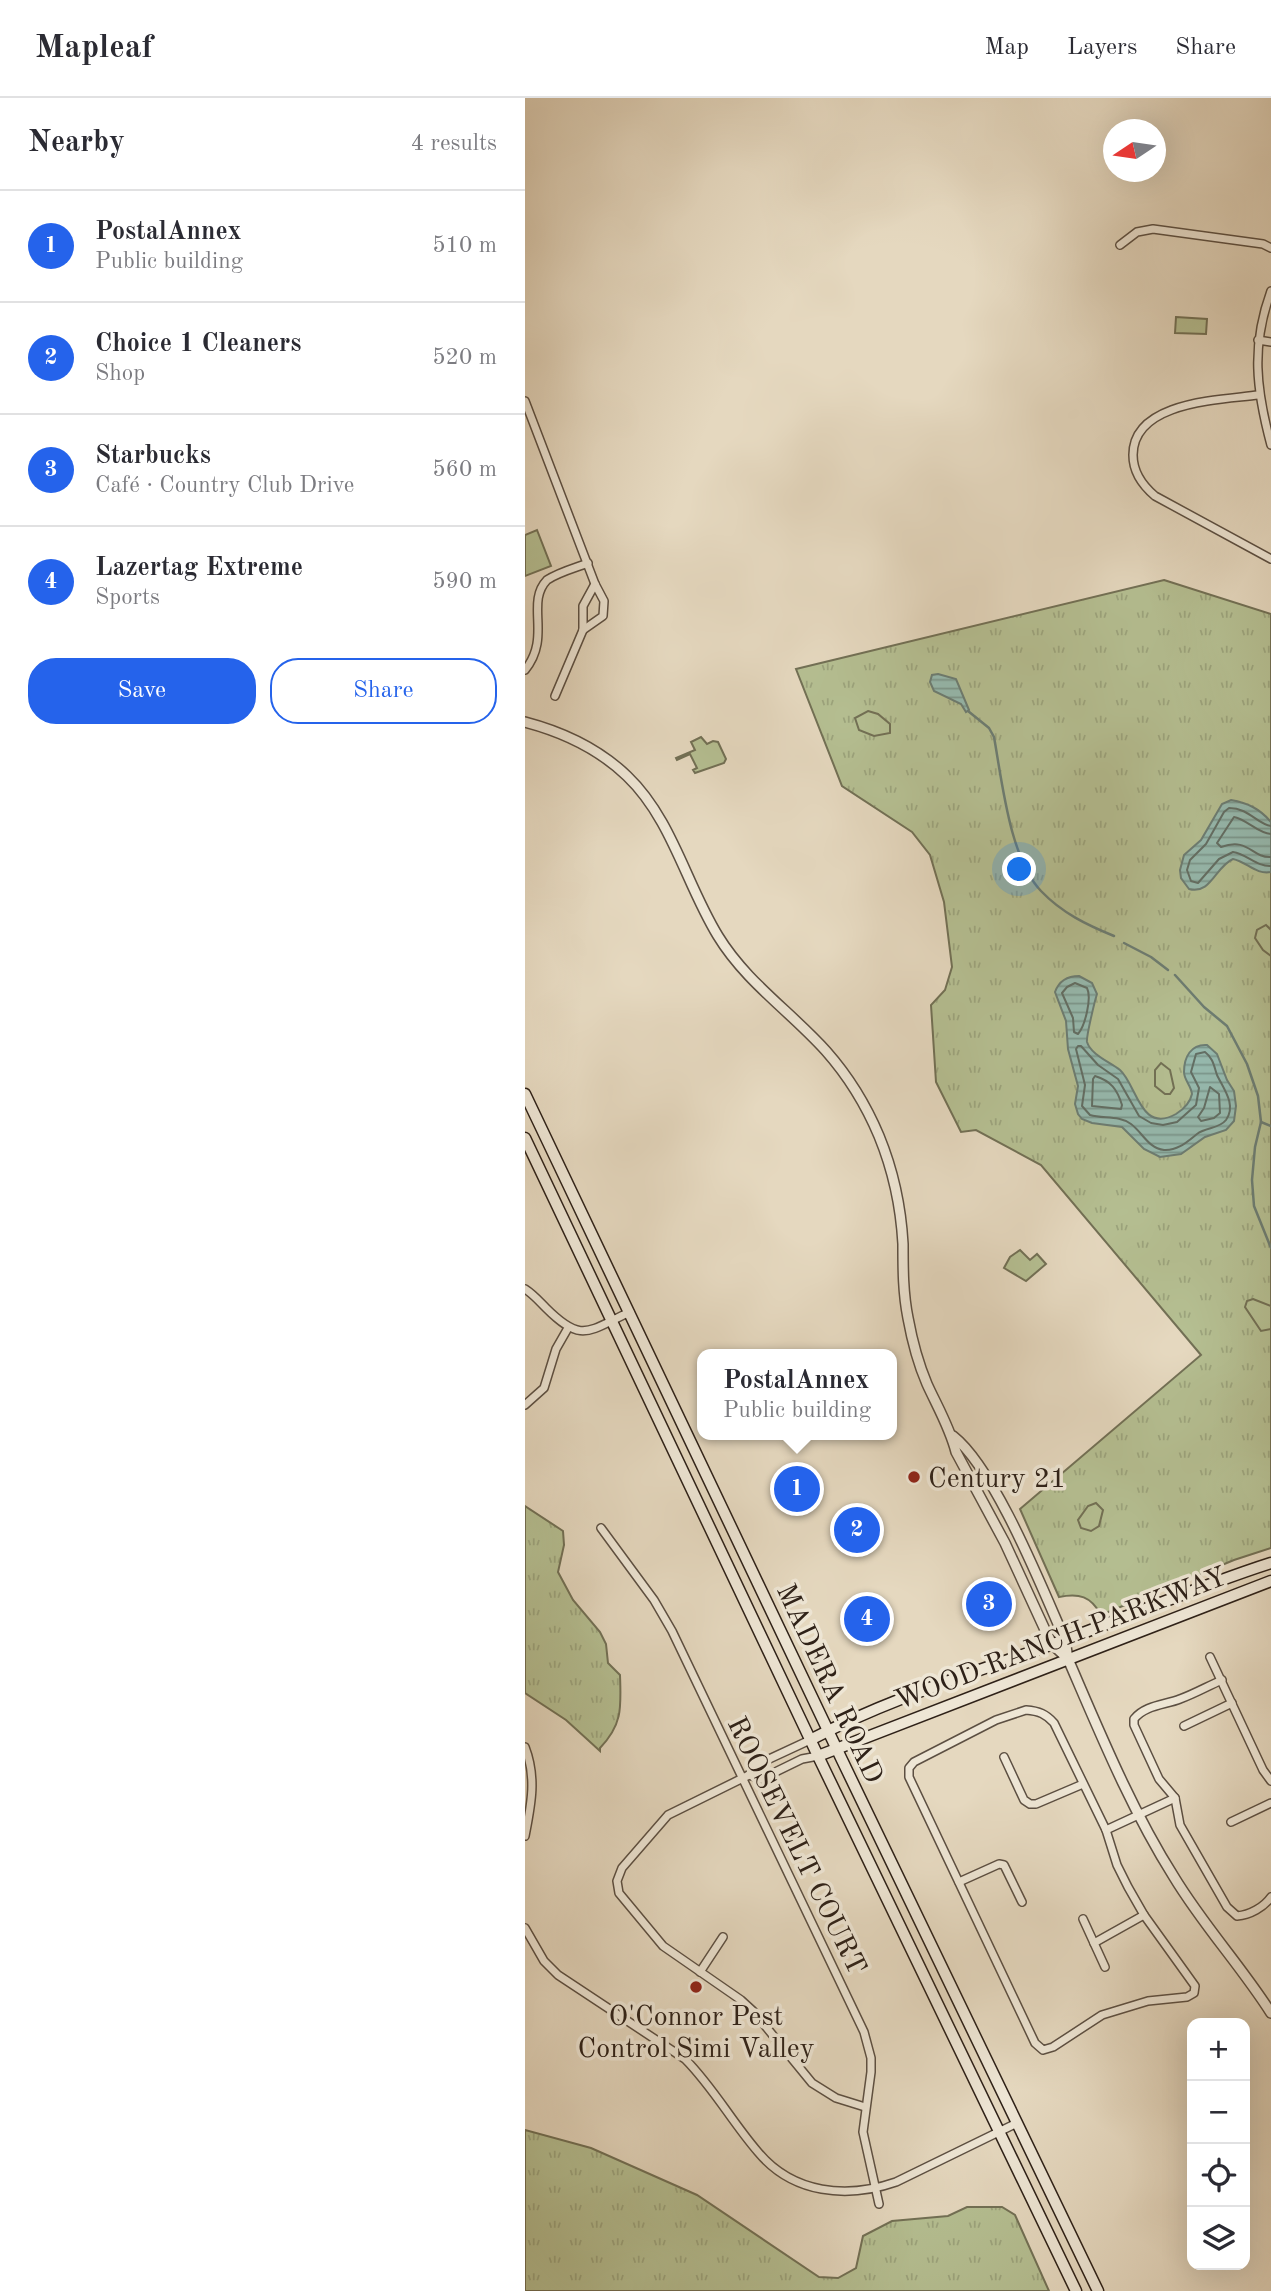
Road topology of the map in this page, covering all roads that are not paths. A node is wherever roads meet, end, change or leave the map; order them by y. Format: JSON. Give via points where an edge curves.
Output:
{"nodes":[{"id":1,"x":1120,"y":245,"type":"dead end"},
{"id":2,"x":1271,"y":248,"type":"edge"},
{"id":3,"x":1271,"y":291,"type":"edge"},
{"id":4,"x":1258,"y":340,"type":"junction"},
{"id":5,"x":1271,"y":342,"type":"edge"},
{"id":6,"x":1258,"y":395,"type":"junction"},
{"id":7,"x":525,"y":401,"type":"edge"},
{"id":8,"x":1271,"y":445,"type":"edge"},
{"id":9,"x":1271,"y":559,"type":"edge"},
{"id":10,"x":588,"y":563,"type":"junction"},
{"id":11,"x":595,"y":584,"type":"junction"},
{"id":12,"x":583,"y":629,"type":"junction"},
{"id":13,"x":525,"y":670,"type":"edge"},
{"id":14,"x":555,"y":695,"type":"dead end"},
{"id":15,"x":525,"y":722,"type":"edge"},
{"id":16,"x":525,"y":1094,"type":"edge"},
{"id":17,"x":525,"y":1138,"type":"edge"},
{"id":18,"x":525,"y":1289,"type":"edge"},
{"id":19,"x":630,"y":1312,"type":"junction"},
{"id":20,"x":613,"y":1320,"type":"junction"},
{"id":21,"x":568,"y":1328,"type":"junction"},
{"id":22,"x":525,"y":1405,"type":"edge"},
{"id":23,"x":952,"y":1436,"type":"junction"},
{"id":24,"x":601,"y":1528,"type":"dead end"},
{"id":25,"x":1271,"y":1563,"type":"edge"},
{"id":26,"x":1271,"y":1581,"type":"edge"},
{"id":27,"x":1065,"y":1640,"type":"junction"},
{"id":28,"x":1052,"y":1644,"type":"junction"},
{"id":29,"x":1210,"y":1657,"type":"dead end"},
{"id":30,"x":1068,"y":1659,"type":"junction"},
{"id":31,"x":1222,"y":1680,"type":"junction"},
{"id":32,"x":1232,"y":1703,"type":"junction"},
{"id":33,"x":1184,"y":1726,"type":"dead end"},
{"id":34,"x":828,"y":1730,"type":"junction"},
{"id":35,"x":810,"y":1740,"type":"junction"},
{"id":36,"x":525,"y":1748,"type":"edge"},
{"id":37,"x":836,"y":1748,"type":"junction"},
{"id":38,"x":818,"y":1756,"type":"junction"},
{"id":39,"x":1004,"y":1757,"type":"dead end"},
{"id":40,"x":746,"y":1776,"type":"junction"},
{"id":41,"x":1271,"y":1781,"type":"edge"},
{"id":42,"x":1083,"y":1784,"type":"junction"},
{"id":43,"x":1175,"y":1798,"type":"junction"},
{"id":44,"x":1271,"y":1803,"type":"edge"},
{"id":45,"x":1139,"y":1814,"type":"junction"},
{"id":46,"x":1231,"y":1822,"type":"dead end"},
{"id":47,"x":1106,"y":1830,"type":"junction"},
{"id":48,"x":525,"y":1836,"type":"edge"},
{"id":49,"x":959,"y":1882,"type":"junction"},
{"id":50,"x":1271,"y":1897,"type":"edge"},
{"id":51,"x":1022,"y":1902,"type":"dead end"},
{"id":52,"x":1144,"y":1915,"type":"junction"},
{"id":53,"x":1083,"y":1919,"type":"dead end"},
{"id":54,"x":525,"y":1928,"type":"edge"},
{"id":55,"x":723,"y":1937,"type":"dead end"},
{"id":56,"x":1094,"y":1943,"type":"junction"},
{"id":57,"x":1105,"y":1967,"type":"dead end"},
{"id":58,"x":700,"y":1972,"type":"junction"},
{"id":59,"x":1271,"y":2013,"type":"edge"},
{"id":60,"x":865,"y":2107,"type":"junction"},
{"id":61,"x":1017,"y":2123,"type":"junction"},
{"id":62,"x":999,"y":2132,"type":"junction"},
{"id":63,"x":875,"y":2189,"type":"junction"},
{"id":64,"x":879,"y":2204,"type":"dead end"},
{"id":65,"x":1076,"y":2291,"type":"edge"},
{"id":66,"x":1098,"y":2291,"type":"edge"}],
"edges":[{"from":1,"to":2,"type":"street","via":[[1137,232],[1153,229]]},
{"from":3,"to":4,"type":"street"},
{"from":4,"to":5,"type":"street"},
{"from":4,"to":6,"type":"street"},
{"from":6,"to":8,"type":"street"},
{"from":6,"to":9,"type":"street","via":[[1185,406],[1151,419],[1139,432],[1133,455],[1140,480],[1155,496]]},
{"from":7,"to":10,"type":"street"},
{"from":10,"to":11,"type":"street"},
{"from":10,"to":13,"type":"street","via":[[554,576],[538,589],[530,611],[535,650]]},
{"from":11,"to":12,"type":"street","via":[[583,606]]},
{"from":11,"to":12,"type":"street","via":[[605,612]]},
{"from":12,"to":14,"type":"street"},
{"from":15,"to":23,"type":"street","via":[[588,746],[628,777],[656,812],[705,913],[734,958],[825,1049],[858,1093],[881,1139],[896,1191],[903,1288],[917,1356]]},
{"from":16,"to":19,"type":"main road","name":"MADERA ROAD"},
{"from":17,"to":20,"type":"main road","name":"MADERA ROAD"},
{"from":18,"to":21,"type":"street"},
{"from":19,"to":20,"type":"street"},
{"from":19,"to":34,"type":"main road","name":"MADERA ROAD"},
{"from":20,"to":21,"type":"street","via":[[583,1331]]},
{"from":20,"to":35,"type":"main road","name":"MADERA ROAD"},
{"from":21,"to":22,"type":"street","via":[[544,1388]]},
{"from":23,"to":27,"type":"street","via":[[963,1444],[1002,1504]]},
{"from":23,"to":28,"type":"street"},
{"from":24,"to":40,"type":"street","name":"ROOSEVELT COURT","via":[[664,1616]]},
{"from":25,"to":27,"type":"main road","name":"WOOD RANCH PARKWAY"},
{"from":26,"to":30,"type":"main road","name":"WOOD RANCH PARKWAY"},
{"from":27,"to":28,"type":"main road","name":"WOOD RANCH PARKWAY"},
{"from":27,"to":30,"type":"street"},
{"from":28,"to":30,"type":"street"},
{"from":28,"to":34,"type":"main road","name":"WOOD RANCH PARKWAY","via":[[949,1679]]},
{"from":29,"to":31,"type":"street"},
{"from":30,"to":37,"type":"main road","name":"WOOD RANCH PARKWAY"},
{"from":30,"to":45,"type":"street"},
{"from":31,"to":32,"type":"street"},
{"from":31,"to":43,"type":"street","via":[[1134,1718],[1159,1779]]},
{"from":32,"to":33,"type":"street"},
{"from":32,"to":41,"type":"street"},
{"from":34,"to":35,"type":"main road","name":"WOOD RANCH PARKWAY"},
{"from":34,"to":37,"type":"main road","name":"MADERA ROAD"},
{"from":35,"to":38,"type":"main road","name":"MADERA ROAD"},
{"from":35,"to":40,"type":"street","name":"WOOD RANCH PARKWAY","via":[[754,1766]]},
{"from":36,"to":48,"type":"street","via":[[533,1784]]},
{"from":37,"to":38,"type":"main road","name":"WOOD RANCH PARKWAY"},
{"from":37,"to":61,"type":"main road","name":"MADERA ROAD"},
{"from":38,"to":40,"type":"street","name":"WOOD RANCH PARKWAY","via":[[761,1779]]},
{"from":38,"to":62,"type":"main road","name":"MADERA ROAD"},
{"from":39,"to":42,"type":"street","via":[[1030,1804]]},
{"from":40,"to":58,"type":"street","name":"WOOD RANCH PARKWAY","via":[[669,1815],[622,1868],[617,1886],[654,1937]]},
{"from":40,"to":60,"type":"street","name":"ROOSEVELT COURT","via":[[864,2032],[871,2058]]},
{"from":42,"to":47,"type":"street"},
{"from":42,"to":49,"type":"street","via":[[1054,1723],[1036,1710],[996,1720],[914,1762],[909,1777]]},
{"from":43,"to":45,"type":"street"},
{"from":43,"to":50,"type":"street","via":[[1180,1825],[1227,1907],[1237,1916],[1245,1915]]},
{"from":44,"to":46,"type":"street"},
{"from":45,"to":47,"type":"street"},
{"from":45,"to":59,"type":"street","via":[[1192,1906]]},
{"from":47,"to":52,"type":"street"},
{"from":49,"to":51,"type":"street","via":[[999,1864]]},
{"from":49,"to":52,"type":"street","via":[[1035,2043],[1043,2050],[1102,2015],[1194,1993],[1191,1979]]},
{"from":52,"to":56,"type":"street"},
{"from":53,"to":56,"type":"street"},
{"from":54,"to":63,"type":"street","via":[[558,1975],[685,2059],[775,2169],[821,2190]]},
{"from":55,"to":58,"type":"street"},
{"from":56,"to":57,"type":"street"},
{"from":58,"to":60,"type":"street","via":[[753,2011],[812,2083],[836,2098]]},
{"from":60,"to":63,"type":"street","name":"ROOSEVELT COURT","via":[[865,2141]]},
{"from":61,"to":62,"type":"street"},
{"from":61,"to":66,"type":"main road","name":"MADERA ROAD"},
{"from":62,"to":63,"type":"street"},
{"from":62,"to":65,"type":"main road","name":"MADERA ROAD"},
{"from":63,"to":64,"type":"street","name":"ROOSEVELT COURT"}]}
